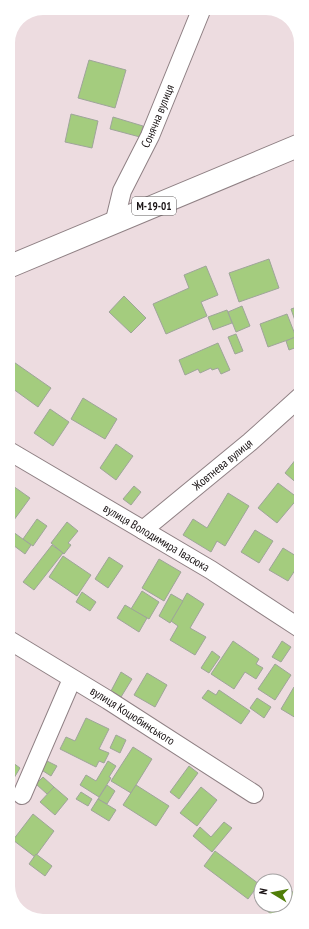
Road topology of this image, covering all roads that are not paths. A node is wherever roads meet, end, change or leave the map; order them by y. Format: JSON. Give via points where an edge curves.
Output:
{"nodes":[{"id":1,"x":199,"y":15,"type":"edge"},
{"id":2,"x":294,"y":147,"type":"edge"},
{"id":3,"x":114,"y":224,"type":"junction"},
{"id":4,"x":15,"y":264,"type":"edge"},
{"id":5,"x":294,"y":402,"type":"edge"},
{"id":6,"x":15,"y":455,"type":"edge"},
{"id":7,"x":143,"y":530,"type":"junction"},
{"id":8,"x":294,"y":623,"type":"edge"},
{"id":9,"x":15,"y":644,"type":"edge"},
{"id":10,"x":72,"y":679,"type":"junction"},
{"id":11,"x":254,"y":794,"type":"dead end"},
{"id":12,"x":22,"y":795,"type":"dead end"}],
"edges":[{"from":1,"to":3,"type":"street","name":"Сонячна вулиця","via":[[150,136],[122,191]]},
{"from":2,"to":3,"type":"main road","number":"М-19-01"},
{"from":3,"to":4,"type":"main road","number":"М-19-01"},
{"from":5,"to":7,"type":"street","name":"Жовтнева вулиця"},
{"from":6,"to":7,"type":"street","name":"вулиця Володимира Івасюка"},
{"from":7,"to":8,"type":"street","name":"вулиця Володимира Івасюка"},
{"from":9,"to":10,"type":"street","name":"вулиця Коцюбинського"},
{"from":10,"to":11,"type":"street","name":"вулиця Коцюбинського"},
{"from":10,"to":12,"type":"street"}]}
